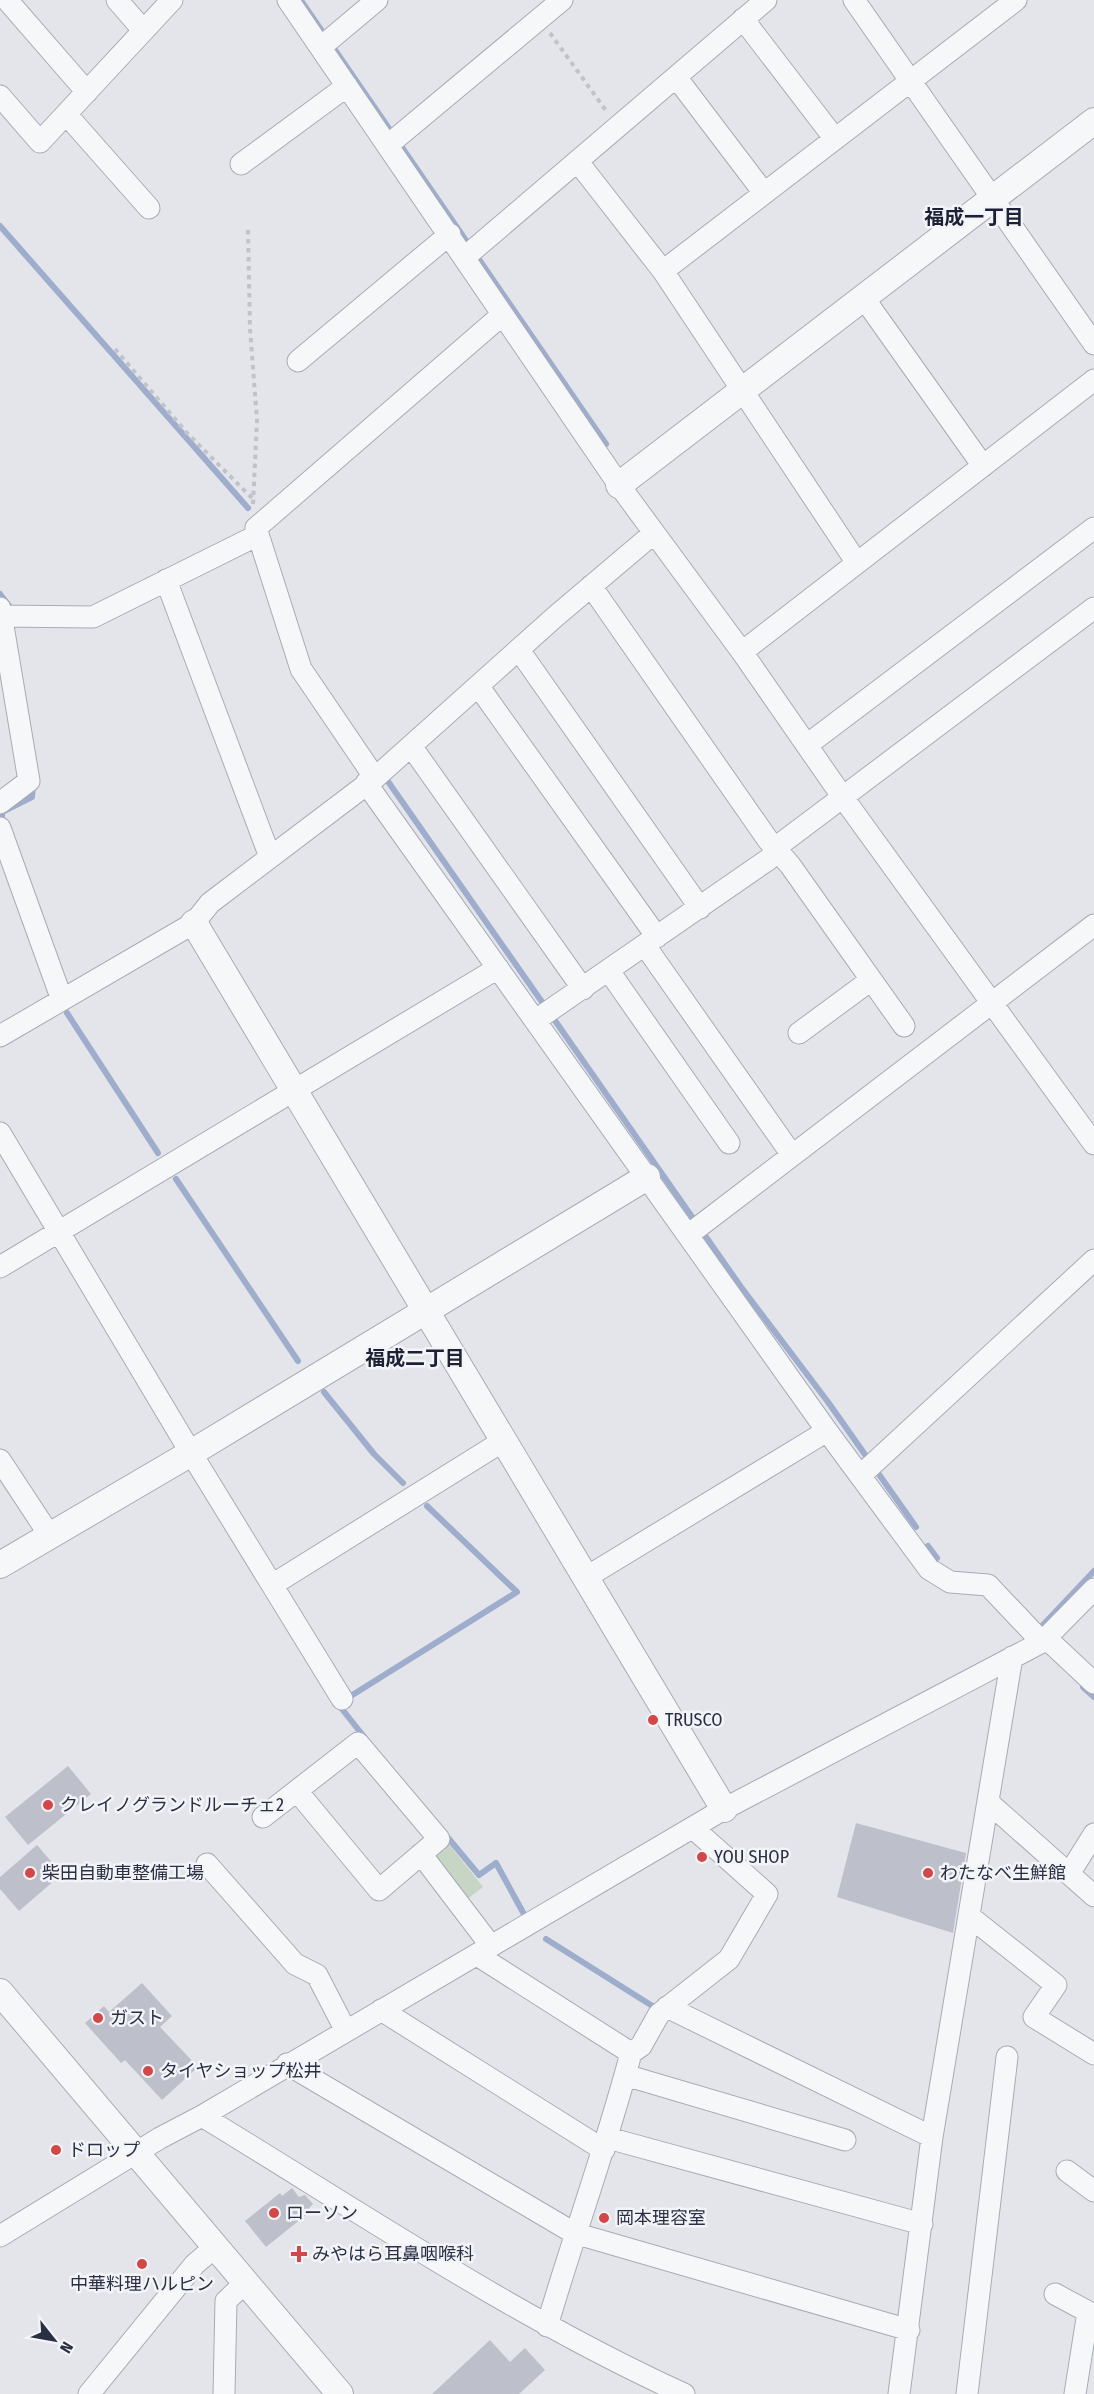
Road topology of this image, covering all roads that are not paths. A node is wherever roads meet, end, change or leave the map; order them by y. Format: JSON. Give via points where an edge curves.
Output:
{"nodes":[{"id":1,"x":7,"y":0,"type":"edge"},
{"id":2,"x":117,"y":0,"type":"edge"},
{"id":3,"x":172,"y":0,"type":"edge"},
{"id":4,"x":288,"y":0,"type":"edge"},
{"id":5,"x":377,"y":0,"type":"edge"},
{"id":6,"x":562,"y":0,"type":"edge"},
{"id":7,"x":766,"y":0,"type":"edge"},
{"id":8,"x":854,"y":0,"type":"edge"},
{"id":9,"x":1016,"y":0,"type":"edge"},
{"id":10,"x":743,"y":19,"type":"junction"},
{"id":11,"x":143,"y":30,"type":"junction"},
{"id":12,"x":326,"y":43,"type":"junction"},
{"id":13,"x":676,"y":77,"type":"junction"},
{"id":14,"x":910,"y":81,"type":"junction"},
{"id":15,"x":347,"y":86,"type":"junction"},
{"id":16,"x":87,"y":92,"type":"junction"},
{"id":17,"x":0,"y":96,"type":"edge"},
{"id":18,"x":66,"y":114,"type":"junction"},
{"id":19,"x":1094,"y":120,"type":"edge"},
{"id":20,"x":835,"y":139,"type":"junction"},
{"id":21,"x":394,"y":140,"type":"junction"},
{"id":22,"x":578,"y":162,"type":"junction"},
{"id":23,"x":241,"y":165,"type":"dead end"},
{"id":24,"x":764,"y":193,"type":"junction"},
{"id":25,"x":991,"y":199,"type":"junction"},
{"id":26,"x":149,"y":208,"type":"dead end"},
{"id":27,"x":450,"y":234,"type":"junction"},
{"id":28,"x":471,"y":252,"type":"junction"},
{"id":29,"x":663,"y":271,"type":"junction"},
{"id":30,"x":863,"y":297,"type":"junction"},
{"id":31,"x":502,"y":315,"type":"junction"},
{"id":32,"x":1094,"y":344,"type":"edge"},
{"id":33,"x":298,"y":361,"type":"dead end"},
{"id":34,"x":1094,"y":380,"type":"edge"},
{"id":35,"x":741,"y":390,"type":"junction"},
{"id":36,"x":983,"y":466,"type":"junction"},
{"id":37,"x":619,"y":486,"type":"junction"},
{"id":38,"x":1094,"y":530,"type":"edge"},
{"id":39,"x":257,"y":532,"type":"junction"},
{"id":40,"x":654,"y":533,"type":"junction"},
{"id":41,"x":857,"y":563,"type":"junction"},
{"id":42,"x":166,"y":580,"type":"junction"},
{"id":43,"x":591,"y":586,"type":"junction"},
{"id":44,"x":1094,"y":608,"type":"edge"},
{"id":45,"x":1,"y":612,"type":"edge"},
{"id":46,"x":519,"y":650,"type":"junction"},
{"id":47,"x":742,"y":652,"type":"junction"},
{"id":48,"x":479,"y":687,"type":"junction"},
{"id":49,"x":411,"y":746,"type":"junction"},
{"id":50,"x":807,"y":746,"type":"junction"},
{"id":51,"x":370,"y":780,"type":"junction"},
{"id":52,"x":844,"y":799,"type":"junction"},
{"id":53,"x":0,"y":803,"type":"edge"},
{"id":54,"x":0,"y":828,"type":"edge"},
{"id":55,"x":777,"y":850,"type":"junction"},
{"id":56,"x":270,"y":857,"type":"junction"},
{"id":57,"x":700,"y":908,"type":"junction"},
{"id":58,"x":194,"y":923,"type":"junction"},
{"id":59,"x":1094,"y":925,"type":"edge"},
{"id":60,"x":651,"y":942,"type":"junction"},
{"id":61,"x":498,"y":968,"type":"junction"},
{"id":62,"x":609,"y":971,"type":"junction"},
{"id":63,"x":871,"y":980,"type":"junction"},
{"id":64,"x":583,"y":989,"type":"junction"},
{"id":65,"x":62,"y":1000,"type":"junction"},
{"id":66,"x":991,"y":1003,"type":"junction"},
{"id":67,"x":545,"y":1014,"type":"junction"},
{"id":68,"x":904,"y":1026,"type":"dead end"},
{"id":69,"x":799,"y":1033,"type":"dead end"},
{"id":70,"x":0,"y":1036,"type":"edge"},
{"id":71,"x":294,"y":1090,"type":"junction"},
{"id":72,"x":0,"y":1133,"type":"edge"},
{"id":73,"x":729,"y":1143,"type":"dead end"},
{"id":74,"x":1094,"y":1144,"type":"edge"},
{"id":75,"x":792,"y":1155,"type":"junction"},
{"id":76,"x":647,"y":1177,"type":"junction"},
{"id":77,"x":696,"y":1229,"type":"junction"},
{"id":78,"x":58,"y":1231,"type":"junction"},
{"id":79,"x":1094,"y":1260,"type":"edge"},
{"id":80,"x":0,"y":1267,"type":"edge"},
{"id":81,"x":425,"y":1310,"type":"junction"},
{"id":82,"x":826,"y":1431,"type":"junction"},
{"id":83,"x":503,"y":1441,"type":"junction"},
{"id":84,"x":190,"y":1454,"type":"junction"},
{"id":85,"x":0,"y":1461,"type":"edge"},
{"id":86,"x":868,"y":1469,"type":"junction"},
{"id":87,"x":50,"y":1536,"type":"junction"},
{"id":88,"x":0,"y":1565,"type":"edge"},
{"id":89,"x":585,"y":1578,"type":"junction"},
{"id":90,"x":272,"y":1586,"type":"junction"},
{"id":91,"x":1094,"y":1589,"type":"edge"},
{"id":92,"x":1044,"y":1641,"type":"junction"},
{"id":93,"x":1012,"y":1657,"type":"junction"},
{"id":94,"x":1094,"y":1683,"type":"edge"},
{"id":95,"x":342,"y":1699,"type":"dead end"},
{"id":96,"x":297,"y":1791,"type":"junction"},
{"id":97,"x":988,"y":1802,"type":"junction"},
{"id":98,"x":724,"y":1809,"type":"junction"},
{"id":99,"x":263,"y":1817,"type":"dead end"},
{"id":100,"x":693,"y":1828,"type":"junction"},
{"id":101,"x":1094,"y":1834,"type":"edge"},
{"id":102,"x":421,"y":1854,"type":"junction"},
{"id":103,"x":207,"y":1864,"type":"dead end"},
{"id":104,"x":1069,"y":1874,"type":"junction"},
{"id":105,"x":1094,"y":1896,"type":"edge"},
{"id":106,"x":969,"y":1916,"type":"junction"},
{"id":107,"x":484,"y":1951,"type":"junction"},
{"id":108,"x":0,"y":1992,"type":"edge"},
{"id":109,"x":667,"y":2007,"type":"junction"},
{"id":110,"x":381,"y":2010,"type":"junction"},
{"id":111,"x":346,"y":2031,"type":"junction"},
{"id":112,"x":631,"y":2053,"type":"junction"},
{"id":113,"x":1094,"y":2054,"type":"edge"},
{"id":114,"x":1007,"y":2057,"type":"dead end"},
{"id":115,"x":287,"y":2064,"type":"junction"},
{"id":116,"x":625,"y":2075,"type":"junction"},
{"id":117,"x":202,"y":2116,"type":"junction"},
{"id":118,"x":932,"y":2137,"type":"junction"},
{"id":119,"x":844,"y":2140,"type":"dead end"},
{"id":120,"x":606,"y":2144,"type":"junction"},
{"id":121,"x":136,"y":2154,"type":"junction"},
{"id":122,"x":1067,"y":2171,"type":"dead end"},
{"id":123,"x":1094,"y":2191,"type":"edge"},
{"id":124,"x":922,"y":2224,"type":"junction"},
{"id":125,"x":574,"y":2233,"type":"junction"},
{"id":126,"x":0,"y":2235,"type":"edge"},
{"id":127,"x":214,"y":2248,"type":"junction"},
{"id":128,"x":245,"y":2283,"type":"junction"},
{"id":129,"x":1055,"y":2294,"type":"dead end"},
{"id":130,"x":1091,"y":2313,"type":"edge"},
{"id":131,"x":547,"y":2326,"type":"junction"},
{"id":132,"x":909,"y":2330,"type":"junction"},
{"id":133,"x":88,"y":2394,"type":"edge"},
{"id":134,"x":224,"y":2394,"type":"edge"},
{"id":135,"x":340,"y":2394,"type":"edge"},
{"id":136,"x":684,"y":2394,"type":"edge"},
{"id":137,"x":899,"y":2394,"type":"edge"},
{"id":138,"x":967,"y":2394,"type":"edge"},
{"id":139,"x":1075,"y":2394,"type":"edge"}],
"edges":[{"from":1,"to":16,"type":"street"},
{"from":2,"to":11,"type":"street"},
{"from":3,"to":11,"type":"street"},
{"from":4,"to":12,"type":"street"},
{"from":5,"to":12,"type":"street"},
{"from":6,"to":21,"type":"street"},
{"from":7,"to":10,"type":"street"},
{"from":8,"to":14,"type":"street"},
{"from":9,"to":14,"type":"street"},
{"from":10,"to":13,"type":"street"},
{"from":10,"to":20,"type":"street"},
{"from":11,"to":16,"type":"street"},
{"from":12,"to":15,"type":"street"},
{"from":13,"to":22,"type":"street"},
{"from":13,"to":24,"type":"street"},
{"from":14,"to":20,"type":"street"},
{"from":14,"to":25,"type":"street"},
{"from":15,"to":21,"type":"street"},
{"from":15,"to":23,"type":"street"},
{"from":16,"to":18,"type":"street"},
{"from":17,"to":18,"type":"street","via":[[40,142]]},
{"from":18,"to":26,"type":"street"},
{"from":19,"to":25,"type":"street"},
{"from":20,"to":24,"type":"street"},
{"from":21,"to":27,"type":"street"},
{"from":22,"to":28,"type":"street"},
{"from":22,"to":29,"type":"street"},
{"from":24,"to":29,"type":"street"},
{"from":25,"to":30,"type":"street"},
{"from":25,"to":32,"type":"street"},
{"from":27,"to":28,"type":"street"},
{"from":27,"to":33,"type":"street"},
{"from":28,"to":31,"type":"street"},
{"from":29,"to":35,"type":"street"},
{"from":30,"to":35,"type":"street"},
{"from":30,"to":36,"type":"street"},
{"from":31,"to":37,"type":"street"},
{"from":31,"to":39,"type":"street"},
{"from":34,"to":36,"type":"street"},
{"from":35,"to":37,"type":"street"},
{"from":35,"to":41,"type":"street"},
{"from":36,"to":41,"type":"street"},
{"from":37,"to":40,"type":"street"},
{"from":38,"to":50,"type":"street"},
{"from":39,"to":42,"type":"street"},
{"from":39,"to":51,"type":"street","via":[[301,669]]},
{"from":40,"to":43,"type":"street"},
{"from":40,"to":47,"type":"street"},
{"from":41,"to":47,"type":"street"},
{"from":42,"to":45,"type":"street","via":[[93,617]]},
{"from":42,"to":56,"type":"street"},
{"from":43,"to":46,"type":"street"},
{"from":43,"to":55,"type":"street"},
{"from":44,"to":52,"type":"street"},
{"from":45,"to":53,"type":"street","via":[[29,781]]},
{"from":46,"to":48,"type":"street"},
{"from":46,"to":57,"type":"street"},
{"from":47,"to":50,"type":"street"},
{"from":48,"to":49,"type":"street"},
{"from":48,"to":60,"type":"street"},
{"from":49,"to":51,"type":"street"},
{"from":49,"to":64,"type":"street"},
{"from":50,"to":52,"type":"street"},
{"from":51,"to":56,"type":"street"},
{"from":51,"to":61,"type":"street"},
{"from":52,"to":55,"type":"street"},
{"from":52,"to":66,"type":"street"},
{"from":54,"to":65,"type":"street"},
{"from":55,"to":57,"type":"street"},
{"from":55,"to":63,"type":"street"},
{"from":56,"to":58,"type":"street","via":[[210,903]]},
{"from":57,"to":60,"type":"street"},
{"from":58,"to":65,"type":"street"},
{"from":58,"to":71,"type":"street"},
{"from":59,"to":66,"type":"street"},
{"from":60,"to":62,"type":"street"},
{"from":60,"to":75,"type":"street"},
{"from":61,"to":67,"type":"street"},
{"from":61,"to":71,"type":"street"},
{"from":62,"to":64,"type":"street"},
{"from":62,"to":73,"type":"street"},
{"from":63,"to":68,"type":"street"},
{"from":63,"to":69,"type":"street"},
{"from":64,"to":67,"type":"street"},
{"from":65,"to":70,"type":"street"},
{"from":66,"to":74,"type":"street"},
{"from":66,"to":75,"type":"street"},
{"from":67,"to":76,"type":"street"},
{"from":71,"to":78,"type":"street"},
{"from":71,"to":81,"type":"street"},
{"from":72,"to":78,"type":"street"},
{"from":75,"to":77,"type":"street"},
{"from":76,"to":77,"type":"street"},
{"from":76,"to":81,"type":"street"},
{"from":77,"to":82,"type":"street"},
{"from":78,"to":80,"type":"street"},
{"from":78,"to":84,"type":"street"},
{"from":79,"to":86,"type":"street"},
{"from":81,"to":83,"type":"street"},
{"from":81,"to":84,"type":"street"},
{"from":82,"to":86,"type":"street"},
{"from":82,"to":89,"type":"street"},
{"from":83,"to":89,"type":"street"},
{"from":83,"to":90,"type":"street"},
{"from":84,"to":87,"type":"street"},
{"from":84,"to":90,"type":"street"},
{"from":85,"to":87,"type":"street"},
{"from":86,"to":92,"type":"street","via":[[929,1569],[950,1582],[988,1585]]},
{"from":87,"to":88,"type":"street"},
{"from":89,"to":98,"type":"street"},
{"from":90,"to":95,"type":"street"},
{"from":91,"to":92,"type":"street"},
{"from":92,"to":93,"type":"street"},
{"from":92,"to":94,"type":"street"},
{"from":93,"to":97,"type":"street"},
{"from":93,"to":98,"type":"street"},
{"from":96,"to":99,"type":"street"},
{"from":96,"to":102,"type":"street","via":[[379,1890]]},
{"from":96,"to":102,"type":"street","via":[[358,1743],[439,1839]]},
{"from":97,"to":104,"type":"street"},
{"from":97,"to":106,"type":"street"},
{"from":98,"to":100,"type":"street"},
{"from":100,"to":107,"type":"street"},
{"from":100,"to":109,"type":"street","via":[[767,1894],[729,1959]]},
{"from":101,"to":104,"type":"street"},
{"from":102,"to":107,"type":"street"},
{"from":103,"to":111,"type":"street","via":[[295,1964],[317,1975]]},
{"from":104,"to":105,"type":"street"},
{"from":106,"to":113,"type":"street","via":[[1056,1985],[1034,2017]]},
{"from":106,"to":118,"type":"street"},
{"from":107,"to":110,"type":"street"},
{"from":107,"to":112,"type":"street"},
{"from":108,"to":121,"type":"street"},
{"from":109,"to":112,"type":"street","via":[[658,2014],[641,2046]]},
{"from":109,"to":118,"type":"street"},
{"from":110,"to":111,"type":"street"},
{"from":110,"to":120,"type":"street"},
{"from":111,"to":115,"type":"street"},
{"from":112,"to":116,"type":"street"},
{"from":114,"to":138,"type":"street"},
{"from":115,"to":117,"type":"street"},
{"from":115,"to":125,"type":"street"},
{"from":116,"to":119,"type":"street"},
{"from":116,"to":120,"type":"street"},
{"from":117,"to":121,"type":"street"},
{"from":117,"to":131,"type":"street"},
{"from":118,"to":124,"type":"street"},
{"from":120,"to":124,"type":"street"},
{"from":120,"to":125,"type":"street"},
{"from":121,"to":126,"type":"street"},
{"from":121,"to":127,"type":"street"},
{"from":122,"to":123,"type":"street"},
{"from":124,"to":132,"type":"street"},
{"from":125,"to":131,"type":"street"},
{"from":125,"to":132,"type":"street"},
{"from":127,"to":128,"type":"street"},
{"from":127,"to":133,"type":"street","via":[[195,2264]]},
{"from":128,"to":134,"type":"street","via":[[226,2301]]},
{"from":128,"to":135,"type":"street"},
{"from":129,"to":130,"type":"street"},
{"from":130,"to":139,"type":"street"},
{"from":131,"to":136,"type":"street"},
{"from":132,"to":137,"type":"street"}]}
